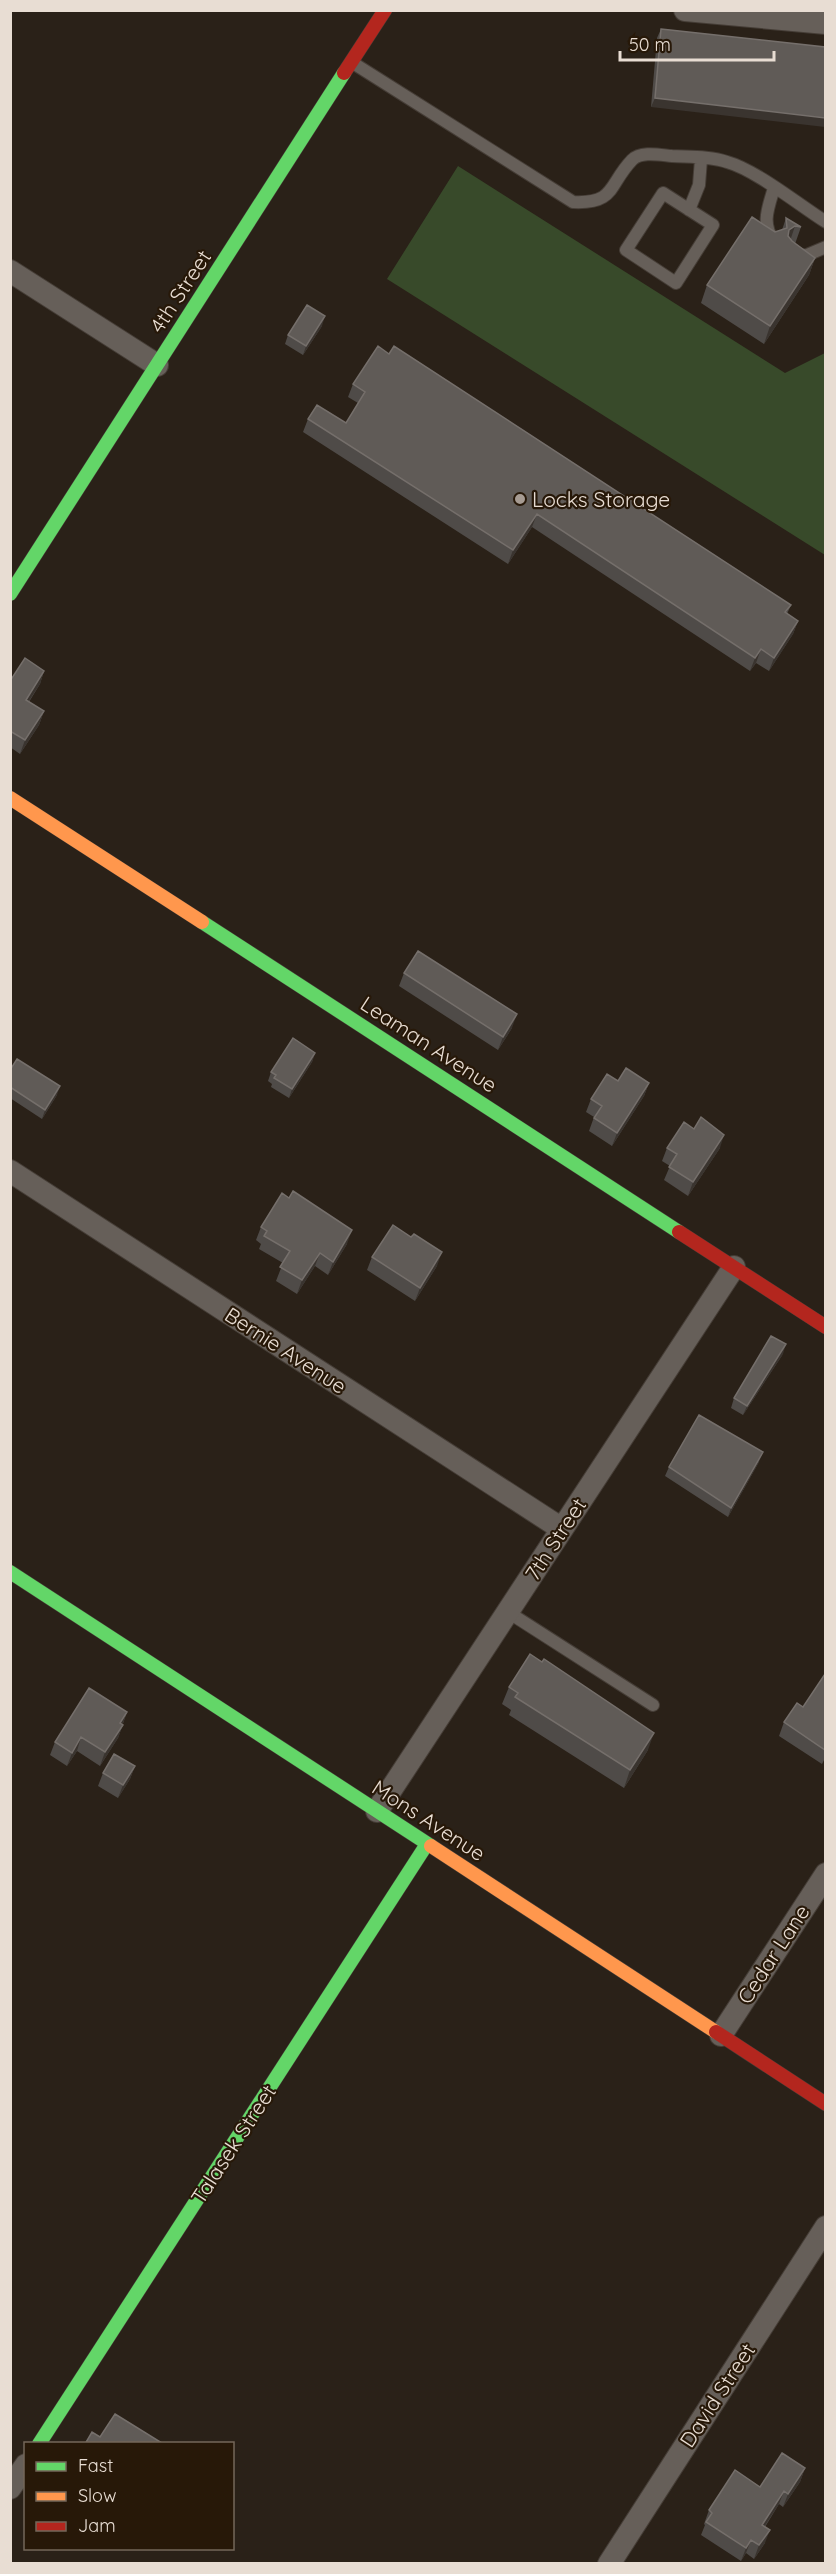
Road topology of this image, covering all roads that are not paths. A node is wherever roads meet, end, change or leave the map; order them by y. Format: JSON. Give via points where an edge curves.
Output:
{"nodes":[{"id":1,"x":385,"y":10,"type":"edge"},
{"id":2,"x":685,"y":10,"type":"edge"},
{"id":3,"x":825,"y":22,"type":"edge"},
{"id":4,"x":352,"y":63,"type":"junction"},
{"id":5,"x":701,"y":159,"type":"junction"},
{"id":6,"x":774,"y":188,"type":"junction"},
{"id":7,"x":689,"y":210,"type":"junction"},
{"id":8,"x":825,"y":222,"type":"edge"},
{"id":9,"x":774,"y":241,"type":"edge"},
{"id":10,"x":825,"y":247,"type":"edge"},
{"id":11,"x":790,"y":252,"type":"edge"},
{"id":12,"x":10,"y":271,"type":"edge"},
{"id":13,"x":157,"y":365,"type":"junction"},
{"id":14,"x":10,"y":594,"type":"edge"},
{"id":15,"x":10,"y":798,"type":"edge"},
{"id":16,"x":10,"y":1171,"type":"edge"},
{"id":17,"x":734,"y":1267,"type":"junction"},
{"id":18,"x":825,"y":1327,"type":"edge"},
{"id":19,"x":562,"y":1529,"type":"junction"},
{"id":20,"x":10,"y":1572,"type":"edge"},
{"id":21,"x":508,"y":1612,"type":"junction"},
{"id":22,"x":653,"y":1705,"type":"dead end"},
{"id":23,"x":377,"y":1811,"type":"junction"},
{"id":24,"x":427,"y":1844,"type":"junction"},
{"id":25,"x":825,"y":1874,"type":"edge"},
{"id":26,"x":721,"y":2035,"type":"junction"},
{"id":27,"x":825,"y":2104,"type":"edge"},
{"id":28,"x":825,"y":2227,"type":"edge"},
{"id":29,"x":40,"y":2442,"type":"edge"},
{"id":30,"x":24,"y":2468,"type":"edge"},
{"id":31,"x":10,"y":2488,"type":"edge"},
{"id":32,"x":609,"y":2564,"type":"edge"}],
"edges":[{"from":1,"to":4,"type":"street","name":"4th Street"},
{"from":2,"to":3,"type":"street"},
{"from":4,"to":5,"type":"lane","via":[[573,202],[605,198],[633,158],[643,154]]},
{"from":4,"to":13,"type":"street","name":"4th Street"},
{"from":5,"to":6,"type":"lane","via":[[727,161]]},
{"from":5,"to":7,"type":"lane","via":[[699,185]]},
{"from":6,"to":8,"type":"lane"},
{"from":6,"to":9,"type":"lane","via":[[766,215],[767,232]]},
{"from":7,"to":7,"type":"lane","via":[[663,193],[626,250],[676,283],[713,225]]},
{"from":10,"to":11,"type":"lane","via":[[807,255],[795,256]]},
{"from":12,"to":13,"type":"street"},
{"from":13,"to":14,"type":"street","name":"4th Street"},
{"from":15,"to":17,"type":"street","name":"Leaman Avenue"},
{"from":16,"to":19,"type":"street","name":"Bernie Avenue"},
{"from":17,"to":18,"type":"street","name":"Leaman Avenue"},
{"from":17,"to":19,"type":"street","name":"7th Street"},
{"from":19,"to":21,"type":"street","name":"7th Street"},
{"from":20,"to":23,"type":"street","name":"Mons Avenue"},
{"from":21,"to":22,"type":"lane"},
{"from":21,"to":23,"type":"street","name":"7th Street"},
{"from":23,"to":24,"type":"street","name":"Mons Avenue"},
{"from":24,"to":26,"type":"street","name":"Mons Avenue"},
{"from":24,"to":29,"type":"street","name":"Talasek Street"},
{"from":25,"to":26,"type":"street","name":"Cedar Lane"},
{"from":26,"to":27,"type":"street","name":"Mons Avenue"},
{"from":28,"to":32,"type":"street","name":"David Street"},
{"from":30,"to":31,"type":"street"}]}
